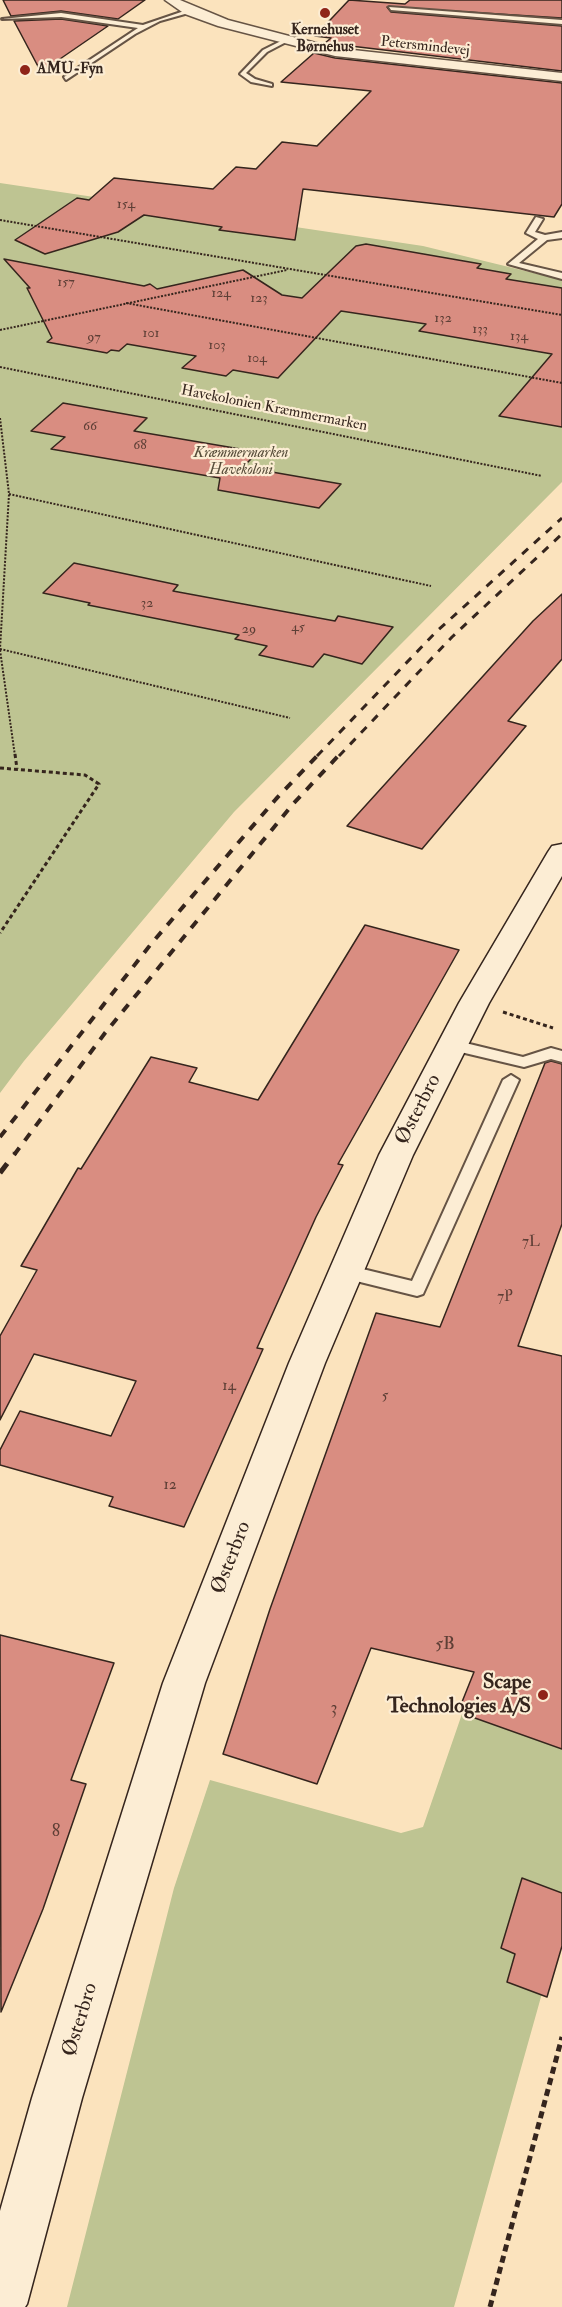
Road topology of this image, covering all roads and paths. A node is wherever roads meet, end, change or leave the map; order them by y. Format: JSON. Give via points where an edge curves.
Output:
{"nodes":[{"id":1,"x":171,"y":0,"type":"edge"},
{"id":2,"x":391,"y":8,"type":"dead end"},
{"id":3,"x":190,"y":11,"type":"junction"},
{"id":4,"x":4,"y":19,"type":"dead end"},
{"id":5,"x":562,"y":22,"type":"edge"},
{"id":6,"x":144,"y":27,"type":"junction"},
{"id":7,"x":285,"y":41,"type":"junction"},
{"id":8,"x":562,"y":77,"type":"edge"},
{"id":9,"x":66,"y":78,"type":"dead end"},
{"id":10,"x":270,"y":85,"type":"dead end"},
{"id":11,"x":539,"y":219,"type":"dead end"},
{"id":12,"x":0,"y":220,"type":"edge"},
{"id":13,"x":562,"y":235,"type":"edge"},
{"id":14,"x":544,"y":237,"type":"junction"},
{"id":15,"x":291,"y":269,"type":"junction"},
{"id":16,"x":562,"y":276,"type":"edge"},
{"id":17,"x":126,"y":303,"type":"junction"},
{"id":18,"x":562,"y":315,"type":"edge"},
{"id":19,"x":0,"y":330,"type":"edge"},
{"id":20,"x":0,"y":367,"type":"edge"},
{"id":21,"x":562,"y":383,"type":"edge"},
{"id":22,"x":0,"y":418,"type":"edge"},
{"id":23,"x":542,"y":476,"type":"dead end"},
{"id":24,"x":9,"y":494,"type":"junction"},
{"id":25,"x":431,"y":586,"type":"dead end"},
{"id":26,"x":0,"y":649,"type":"edge"},
{"id":27,"x":290,"y":718,"type":"dead end"},
{"id":28,"x":0,"y":768,"type":"edge"},
{"id":29,"x":17,"y":769,"type":"junction"},
{"id":30,"x":562,"y":852,"type":"edge"},
{"id":31,"x":0,"y":933,"type":"edge"},
{"id":32,"x":474,"y":1003,"type":"junction"},
{"id":33,"x":562,"y":1030,"type":"edge"},
{"id":34,"x":453,"y":1045,"type":"junction"},
{"id":35,"x":562,"y":1057,"type":"edge"},
{"id":36,"x":511,"y":1080,"type":"dead end"},
{"id":37,"x":346,"y":1272,"type":"junction"},
{"id":38,"x":562,"y":2037,"type":"edge"},
{"id":39,"x":0,"y":2304,"type":"edge"},
{"id":40,"x":490,"y":2307,"type":"edge"}],
"edges":[{"from":1,"to":3,"type":"street","name":"Petersmindevej"},
{"from":2,"to":5,"type":"lane"},
{"from":3,"to":6,"type":"lane"},
{"from":3,"to":7,"type":"street","name":"Petersmindevej"},
{"from":4,"to":6,"type":"lane","via":[[61,15]]},
{"from":6,"to":9,"type":"lane"},
{"from":7,"to":8,"type":"street","name":"Petersmindevej","via":[[390,60]]},
{"from":7,"to":10,"type":"lane","via":[[265,51],[243,73],[253,81]]},
{"from":11,"to":14,"type":"lane","via":[[530,233]]},
{"from":12,"to":15,"type":"path"},
{"from":13,"to":14,"type":"lane"},
{"from":14,"to":16,"type":"lane","via":[[512,264]]},
{"from":15,"to":17,"type":"path"},
{"from":15,"to":18,"type":"path"},
{"from":17,"to":19,"type":"path"},
{"from":17,"to":21,"type":"path"},
{"from":20,"to":23,"type":"path","name":"Havekolonien Kræmmermarken"},
{"from":22,"to":24,"type":"path"},
{"from":24,"to":25,"type":"path"},
{"from":24,"to":26,"type":"path"},
{"from":26,"to":27,"type":"path"},
{"from":26,"to":29,"type":"path"},
{"from":28,"to":29,"type":"path"},
{"from":29,"to":31,"type":"path","via":[[85,775],[99,784]]},
{"from":30,"to":32,"type":"street","name":"Østerbro"},
{"from":32,"to":33,"type":"path"},
{"from":32,"to":34,"type":"street","name":"Østerbro"},
{"from":34,"to":35,"type":"lane","via":[[524,1062],[551,1053]]},
{"from":34,"to":37,"type":"street","name":"Østerbro","via":[[396,1155]]},
{"from":36,"to":37,"type":"lane","via":[[417,1289]]},
{"from":37,"to":39,"type":"street","name":"Østerbro","via":[[183,1683],[57,2098]]},
{"from":38,"to":40,"type":"path"}]}
